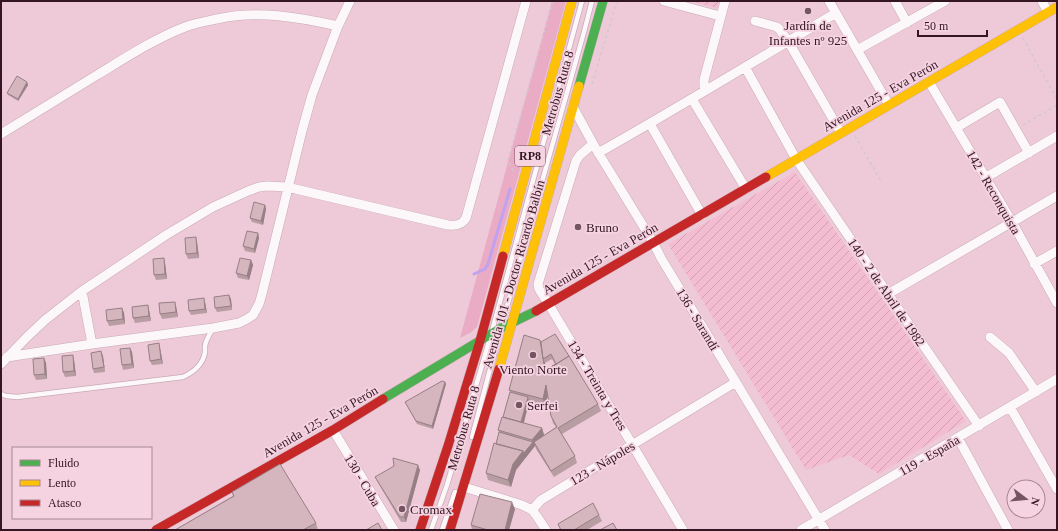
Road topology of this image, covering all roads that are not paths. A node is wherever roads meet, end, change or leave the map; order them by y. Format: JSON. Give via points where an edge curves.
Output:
{"nodes":[{"id":1,"x":350,"y":1,"type":"edge"},
{"id":2,"x":526,"y":1,"type":"edge"},
{"id":3,"x":572,"y":1,"type":"edge"},
{"id":4,"x":582,"y":1,"type":"edge"},
{"id":5,"x":592,"y":1,"type":"edge"},
{"id":6,"x":603,"y":1,"type":"edge"},
{"id":7,"x":664,"y":1,"type":"edge"},
{"id":8,"x":725,"y":1,"type":"edge"},
{"id":9,"x":829,"y":1,"type":"edge"},
{"id":10,"x":895,"y":1,"type":"edge"},
{"id":11,"x":945,"y":1,"type":"edge"},
{"id":12,"x":1042,"y":1,"type":"edge"},
{"id":13,"x":1057,"y":7,"type":"edge"},
{"id":14,"x":1048,"y":12,"type":"junction"},
{"id":15,"x":836,"y":14,"type":"junction"},
{"id":16,"x":720,"y":16,"type":"junction"},
{"id":17,"x":755,"y":22,"type":"dead end"},
{"id":18,"x":907,"y":23,"type":"junction"},
{"id":19,"x":338,"y":26,"type":"junction"},
{"id":20,"x":788,"y":41,"type":"junction"},
{"id":21,"x":857,"y":50,"type":"junction"},
{"id":22,"x":745,"y":66,"type":"junction"},
{"id":23,"x":929,"y":82,"type":"junction"},
{"id":24,"x":705,"y":90,"type":"junction"},
{"id":25,"x":692,"y":99,"type":"junction"},
{"id":26,"x":889,"y":105,"type":"junction"},
{"id":27,"x":573,"y":107,"type":"junction"},
{"id":28,"x":650,"y":124,"type":"junction"},
{"id":29,"x":956,"y":128,"type":"junction"},
{"id":30,"x":841,"y":133,"type":"junction"},
{"id":31,"x":1,"y":134,"type":"edge"},
{"id":32,"x":1057,"y":136,"type":"edge"},
{"id":33,"x":593,"y":144,"type":"junction"},
{"id":34,"x":598,"y":153,"type":"junction"},
{"id":35,"x":1029,"y":153,"type":"junction"},
{"id":36,"x":796,"y":159,"type":"junction"},
{"id":37,"x":985,"y":178,"type":"junction"},
{"id":38,"x":287,"y":187,"type":"junction"},
{"id":39,"x":746,"y":189,"type":"junction"},
{"id":40,"x":1057,"y":196,"type":"edge"},
{"id":41,"x":702,"y":215,"type":"junction"},
{"id":42,"x":1012,"y":222,"type":"junction"},
{"id":43,"x":653,"y":242,"type":"junction"},
{"id":44,"x":1057,"y":251,"type":"edge"},
{"id":45,"x":1034,"y":264,"type":"junction"},
{"id":46,"x":82,"y":291,"type":"junction"},
{"id":47,"x":888,"y":294,"type":"junction"},
{"id":48,"x":548,"y":303,"type":"junction"},
{"id":49,"x":1057,"y":303,"type":"edge"},
{"id":50,"x":514,"y":321,"type":"junction"},
{"id":51,"x":213,"y":328,"type":"junction"},
{"id":52,"x":501,"y":328,"type":"junction"},
{"id":53,"x":491,"y":335,"type":"junction"},
{"id":54,"x":990,"y":337,"type":"dead end"},
{"id":55,"x":480,"y":341,"type":"junction"},
{"id":56,"x":92,"y":344,"type":"junction"},
{"id":57,"x":4,"y":360,"type":"edge"},
{"id":58,"x":1057,"y":379,"type":"edge"},
{"id":59,"x":736,"y":382,"type":"junction"},
{"id":60,"x":1036,"y":392,"type":"junction"},
{"id":61,"x":1,"y":394,"type":"edge"},
{"id":62,"x":1010,"y":407,"type":"junction"},
{"id":63,"x":979,"y":426,"type":"junction"},
{"id":64,"x":333,"y":430,"type":"junction"},
{"id":65,"x":958,"y":438,"type":"junction"},
{"id":66,"x":471,"y":440,"type":"dead end"},
{"id":67,"x":632,"y":444,"type":"junction"},
{"id":68,"x":460,"y":488,"type":"junction"},
{"id":69,"x":1057,"y":489,"type":"edge"},
{"id":70,"x":532,"y":510,"type":"junction"},
{"id":71,"x":819,"y":519,"type":"junction"},
{"id":72,"x":156,"y":530,"type":"edge"},
{"id":73,"x":394,"y":530,"type":"edge"},
{"id":74,"x":420,"y":530,"type":"edge"},
{"id":75,"x":431,"y":530,"type":"edge"},
{"id":76,"x":442,"y":530,"type":"edge"},
{"id":77,"x":450,"y":530,"type":"edge"},
{"id":78,"x":546,"y":530,"type":"edge"},
{"id":79,"x":683,"y":530,"type":"edge"},
{"id":80,"x":801,"y":530,"type":"edge"},
{"id":81,"x":825,"y":530,"type":"edge"},
{"id":82,"x":1008,"y":530,"type":"edge"}],
"edges":[{"from":1,"to":19,"type":"street"},
{"from":2,"to":38,"type":"street","via":[[464,221],[456,226],[448,225]]},
{"from":3,"to":55,"type":"main road","name":"Avenida 101 - Doctor Ricardo Balbín","number":"RP8"},
{"from":4,"to":53,"type":"lane","name":"Metrobus Ruta 8"},
{"from":5,"to":52,"type":"lane","name":"Metrobus Ruta 8"},
{"from":6,"to":27,"type":"main road","name":"Avenida 101 - Doctor Ricardo Balbín","number":"RP8"},
{"from":7,"to":16,"type":"street"},
{"from":8,"to":16,"type":"street"},
{"from":9,"to":15,"type":"street"},
{"from":10,"to":18,"type":"street"},
{"from":11,"to":18,"type":"street"},
{"from":12,"to":14,"type":"street"},
{"from":13,"to":14,"type":"main road","name":"Avenida 125 - Eva Perón"},
{"from":14,"to":23,"type":"main road","name":"Avenida 125 - Eva Perón"},
{"from":15,"to":20,"type":"street"},
{"from":15,"to":21,"type":"street"},
{"from":16,"to":24,"type":"street","via":[[704,80]]},
{"from":17,"to":20,"type":"street","via":[[776,27]]},
{"from":18,"to":21,"type":"street"},
{"from":19,"to":31,"type":"street","via":[[270,14],[218,18],[186,27],[125,58]]},
{"from":19,"to":38,"type":"street","via":[[312,95]]},
{"from":20,"to":22,"type":"street"},
{"from":20,"to":30,"type":"street"},
{"from":21,"to":26,"type":"street"},
{"from":22,"to":24,"type":"street"},
{"from":22,"to":36,"type":"street","name":"140 - 2 de Abril de 1982"},
{"from":23,"to":26,"type":"main road","name":"Avenida 125 - Eva Perón"},
{"from":23,"to":29,"type":"street","name":"142 - Reconquista"},
{"from":24,"to":25,"type":"street"},
{"from":25,"to":28,"type":"street"},
{"from":25,"to":39,"type":"street"},
{"from":26,"to":30,"type":"main road","name":"Avenida 125 - Eva Perón"},
{"from":27,"to":33,"type":"street","name":"136 - Sarandí"},
{"from":27,"to":50,"type":"main road","name":"Avenida 101 - Doctor Ricardo Balbín","number":"RP8"},
{"from":28,"to":34,"type":"street"},
{"from":28,"to":41,"type":"street"},
{"from":29,"to":35,"type":"street","via":[[1000,102]]},
{"from":29,"to":37,"type":"street","name":"142 - Reconquista"},
{"from":30,"to":36,"type":"main road","name":"Avenida 125 - Eva Perón"},
{"from":32,"to":35,"type":"street"},
{"from":33,"to":34,"type":"street","name":"136 - Sarandí"},
{"from":33,"to":48,"type":"street","name":"134 - Treinta y Tres","via":[[576,162],[539,277],[539,289]]},
{"from":34,"to":43,"type":"street","name":"136 - Sarandí"},
{"from":35,"to":37,"type":"street"},
{"from":36,"to":39,"type":"main road","name":"Avenida 125 - Eva Perón"},
{"from":36,"to":47,"type":"street","name":"140 - 2 de Abril de 1982"},
{"from":37,"to":42,"type":"street","name":"142 - Reconquista"},
{"from":38,"to":46,"type":"street","via":[[259,187],[234,196],[166,235]]},
{"from":38,"to":51,"type":"street","via":[[256,310],[247,320]]},
{"from":39,"to":41,"type":"main road","name":"Avenida 125 - Eva Perón"},
{"from":40,"to":42,"type":"street"},
{"from":41,"to":43,"type":"main road","name":"Avenida 125 - Eva Perón"},
{"from":42,"to":45,"type":"street","name":"142 - Reconquista"},
{"from":42,"to":47,"type":"street"},
{"from":43,"to":48,"type":"main road","name":"Avenida 125 - Eva Perón"},
{"from":43,"to":59,"type":"street","name":"136 - Sarandí"},
{"from":44,"to":45,"type":"street"},
{"from":45,"to":49,"type":"street","name":"142 - Reconquista"},
{"from":46,"to":56,"type":"street"},
{"from":46,"to":57,"type":"street","via":[[45,320]]},
{"from":47,"to":63,"type":"street","name":"140 - 2 de Abril de 1982"},
{"from":48,"to":50,"type":"main road","name":"Avenida 125 - Eva Perón"},
{"from":48,"to":67,"type":"street","name":"134 - Treinta y Tres"},
{"from":50,"to":52,"type":"main road","name":"Avenida 125 - Eva Perón"},
{"from":50,"to":68,"type":"main road","name":"Avenida 101 - Doctor Ricardo Balbín","number":"RP8"},
{"from":51,"to":56,"type":"street"},
{"from":51,"to":61,"type":"lane","via":[[207,339],[200,365],[183,377],[17,397]]},
{"from":52,"to":53,"type":"main road","name":"Avenida 125 - Eva Perón"},
{"from":52,"to":66,"type":"lane","name":"Metrobus Ruta 8"},
{"from":53,"to":55,"type":"main road","name":"Avenida 125 - Eva Perón"},
{"from":53,"to":75,"type":"lane","name":"Metrobus Ruta 8","via":[[447,485]]},
{"from":54,"to":60,"type":"street","via":[[1009,353]]},
{"from":55,"to":64,"type":"main road","name":"Avenida 125 - Eva Perón"},
{"from":55,"to":74,"type":"main road","name":"Avenida 101 - Doctor Ricardo Balbín","number":"RP8"},
{"from":56,"to":57,"type":"street"},
{"from":58,"to":60,"type":"street","name":"119 - España"},
{"from":59,"to":67,"type":"street","name":"123 - Nápoles"},
{"from":59,"to":71,"type":"street","name":"136 - Sarandí"},
{"from":60,"to":62,"type":"street","name":"119 - España"},
{"from":62,"to":63,"type":"street","name":"119 - España"},
{"from":62,"to":69,"type":"street"},
{"from":63,"to":65,"type":"street","name":"119 - España"},
{"from":64,"to":72,"type":"main road","name":"Avenida 125 - Eva Perón"},
{"from":64,"to":73,"type":"street","name":"130 - Cuba"},
{"from":65,"to":71,"type":"street","name":"119 - España"},
{"from":65,"to":82,"type":"street"},
{"from":67,"to":70,"type":"street","name":"123 - Nápoles","via":[[541,500]]},
{"from":67,"to":79,"type":"street","name":"134 - Treinta y Tres"},
{"from":68,"to":70,"type":"street"},
{"from":68,"to":76,"type":"lane","name":"Metrobus Ruta 8"},
{"from":68,"to":77,"type":"main road","name":"Avenida 101 - Doctor Ricardo Balbín","number":"RP8"},
{"from":70,"to":78,"type":"street"},
{"from":71,"to":80,"type":"street","name":"119 - España"},
{"from":71,"to":81,"type":"street","name":"136 - Sarandí"}]}
